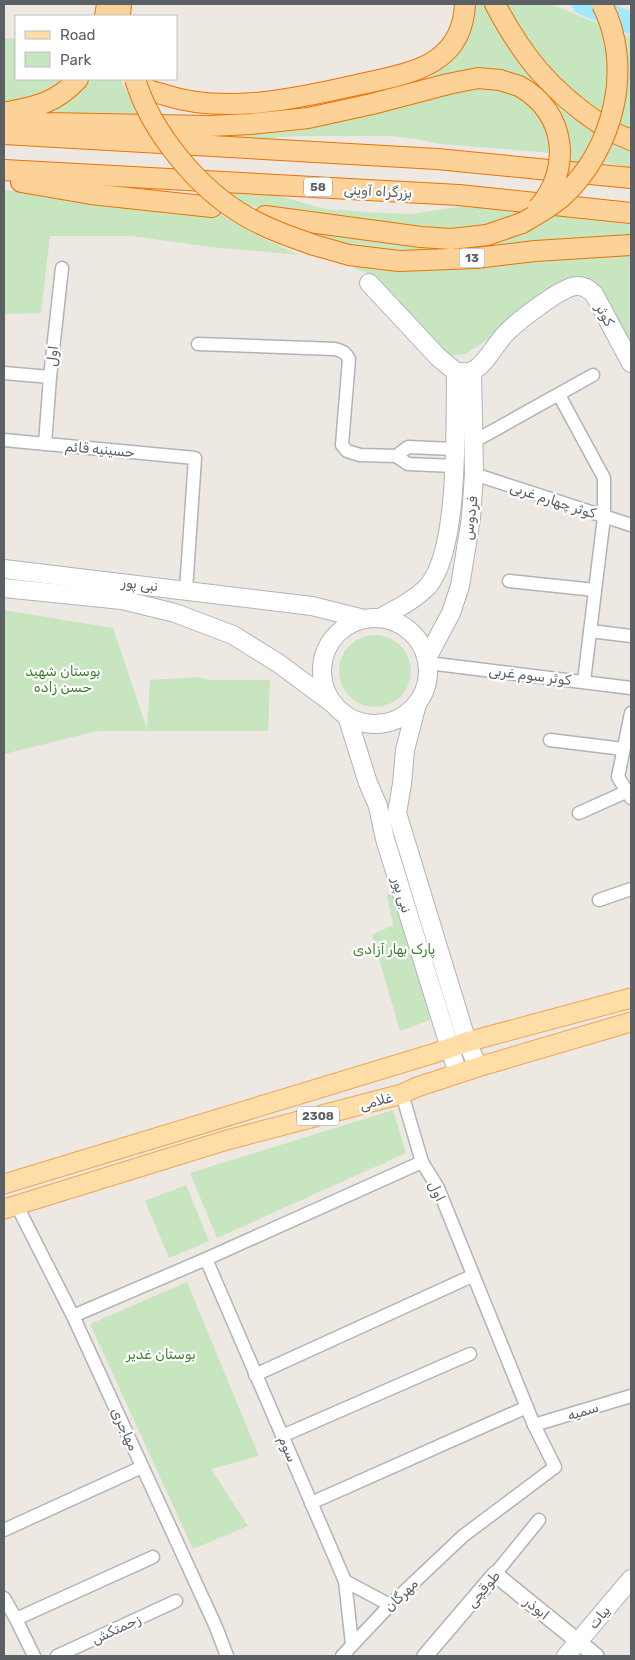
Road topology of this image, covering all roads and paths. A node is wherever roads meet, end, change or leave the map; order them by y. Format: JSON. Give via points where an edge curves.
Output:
{"nodes":[{"id":1,"x":465,"y":4,"type":"edge"},
{"id":2,"x":495,"y":4,"type":"edge"},
{"id":3,"x":602,"y":4,"type":"edge"},
{"id":4,"x":77,"y":80,"type":"edge"},
{"id":5,"x":135,"y":80,"type":"edge"},
{"id":6,"x":136,"y":80,"type":"edge"},
{"id":7,"x":4,"y":113,"type":"edge"},
{"id":8,"x":4,"y":118,"type":"edge"},
{"id":9,"x":600,"y":124,"type":"dead end"},
{"id":10,"x":4,"y":134,"type":"edge"},
{"id":11,"x":4,"y":170,"type":"edge"},
{"id":12,"x":631,"y":178,"type":"edge"},
{"id":13,"x":4,"y":179,"type":"edge"},
{"id":14,"x":212,"y":207,"type":"dead end"},
{"id":15,"x":631,"y":213,"type":"edge"},
{"id":16,"x":265,"y":216,"type":"dead end"},
{"id":17,"x":522,"y":223,"type":"junction"},
{"id":18,"x":631,"y":245,"type":"edge"},
{"id":19,"x":62,"y":268,"type":"dead end"},
{"id":20,"x":370,"y":283,"type":"dead end"},
{"id":21,"x":198,"y":344,"type":"dead end"},
{"id":22,"x":631,"y":363,"type":"edge"},
{"id":23,"x":464,"y":372,"type":"junction"},
{"id":24,"x":4,"y":373,"type":"edge"},
{"id":25,"x":593,"y":375,"type":"dead end"},
{"id":26,"x":50,"y":377,"type":"junction"},
{"id":27,"x":559,"y":395,"type":"junction"},
{"id":28,"x":4,"y":440,"type":"edge"},
{"id":29,"x":473,"y":442,"type":"junction"},
{"id":30,"x":45,"y":444,"type":"junction"},
{"id":31,"x":454,"y":457,"type":"junction"},
{"id":32,"x":474,"y":474,"type":"junction"},
{"id":33,"x":604,"y":516,"type":"junction"},
{"id":34,"x":631,"y":526,"type":"edge"},
{"id":35,"x":4,"y":569,"type":"edge"},
{"id":36,"x":509,"y":581,"type":"dead end"},
{"id":37,"x":4,"y":588,"type":"edge"},
{"id":38,"x":186,"y":590,"type":"junction"},
{"id":39,"x":595,"y":590,"type":"junction"},
{"id":40,"x":372,"y":618,"type":"junction"},
{"id":41,"x":590,"y":631,"type":"junction"},
{"id":42,"x":631,"y":636,"type":"edge"},
{"id":43,"x":428,"y":661,"type":"junction"},
{"id":44,"x":584,"y":681,"type":"junction"},
{"id":45,"x":631,"y":688,"type":"edge"},
{"id":46,"x":332,"y":703,"type":"junction"},
{"id":47,"x":418,"y":704,"type":"junction"},
{"id":48,"x":631,"y":713,"type":"edge"},
{"id":49,"x":347,"y":716,"type":"junction"},
{"id":50,"x":550,"y":740,"type":"dead end"},
{"id":51,"x":623,"y":749,"type":"junction"},
{"id":52,"x":630,"y":794,"type":"edge"},
{"id":53,"x":578,"y":812,"type":"dead end"},
{"id":54,"x":631,"y":889,"type":"edge"},
{"id":55,"x":599,"y":900,"type":"dead end"},
{"id":56,"x":631,"y":998,"type":"edge"},
{"id":57,"x":631,"y":1022,"type":"edge"},
{"id":58,"x":459,"y":1045,"type":"junction"},
{"id":59,"x":478,"y":1067,"type":"junction"},
{"id":60,"x":458,"y":1074,"type":"junction"},
{"id":61,"x":402,"y":1094,"type":"junction"},
{"id":62,"x":422,"y":1162,"type":"junction"},
{"id":63,"x":4,"y":1184,"type":"edge"},
{"id":64,"x":10,"y":1206,"type":"edge"},
{"id":65,"x":206,"y":1259,"type":"junction"},
{"id":66,"x":472,"y":1276,"type":"junction"},
{"id":67,"x":73,"y":1316,"type":"junction"},
{"id":68,"x":470,"y":1354,"type":"dead end"},
{"id":69,"x":255,"y":1374,"type":"junction"},
{"id":70,"x":631,"y":1396,"type":"edge"},
{"id":71,"x":527,"y":1407,"type":"junction"},
{"id":72,"x":534,"y":1425,"type":"junction"},
{"id":73,"x":282,"y":1436,"type":"junction"},
{"id":74,"x":142,"y":1467,"type":"junction"},
{"id":75,"x":311,"y":1503,"type":"junction"},
{"id":76,"x":539,"y":1520,"type":"dead end"},
{"id":77,"x":4,"y":1530,"type":"edge"},
{"id":78,"x":463,"y":1536,"type":"joint"},
{"id":79,"x":153,"y":1557,"type":"dead end"},
{"id":80,"x":495,"y":1574,"type":"junction"},
{"id":81,"x":631,"y":1579,"type":"edge"},
{"id":82,"x":345,"y":1582,"type":"junction"},
{"id":83,"x":4,"y":1598,"type":"edge"},
{"id":84,"x":176,"y":1601,"type":"dead end"},
{"id":85,"x":390,"y":1605,"type":"junction"},
{"id":86,"x":16,"y":1619,"type":"junction"},
{"id":87,"x":578,"y":1642,"type":"junction"},
{"id":88,"x":352,"y":1644,"type":"junction"},
{"id":89,"x":34,"y":1656,"type":"edge"},
{"id":90,"x":57,"y":1656,"type":"edge"},
{"id":91,"x":227,"y":1656,"type":"edge"},
{"id":92,"x":342,"y":1656,"type":"edge"},
{"id":93,"x":426,"y":1656,"type":"edge"},
{"id":94,"x":566,"y":1656,"type":"edge"},
{"id":95,"x":596,"y":1656,"type":"edge"}],
"edges":[{"from":1,"to":6,"type":"highway","via":[[461,28],[446,52],[422,67],[388,78],[288,100],[231,104],[184,101],[146,88]]},
{"from":2,"to":9,"type":"highway","via":[[529,61],[542,76],[579,110]]},
{"from":3,"to":17,"type":"highway","bridge":true,"via":[[618,64],[612,114],[588,168],[563,196]]},
{"from":4,"to":7,"type":"highway","via":[[64,93],[44,104]]},
{"from":5,"to":18,"type":"highway","number":"13","bridge":true,"via":[[158,129],[208,187],[246,217],[314,246],[349,255],[399,261]]},
{"from":8,"to":17,"type":"highway","bridge":true,"via":[[45,123],[250,124],[308,118],[478,78],[500,80],[533,96],[546,110],[560,140],[555,182],[547,198]]},
{"from":10,"to":12,"type":"highway","via":[[437,159]]},
{"from":11,"to":15,"type":"highway","name":"بزرگراه آوینی","number":"58","via":[[459,195]]},
{"from":13,"to":14,"type":"highway","via":[[91,194]]},
{"from":16,"to":17,"type":"highway","via":[[450,239],[487,235]]},
{"from":19,"to":26,"type":"street","name":"اول"},
{"from":20,"to":23,"type":"main road","via":[[438,357]]},
{"from":21,"to":31,"type":"street","via":[[342,351],[349,359],[342,444],[347,451],[360,455],[396,456],[408,446]]},
{"from":22,"to":23,"type":"main road","name":"کوثر","via":[[594,294],[587,287],[575,286],[537,307],[506,333],[482,363]]},
{"from":23,"to":29,"type":"main road","name":"فردوس"},
{"from":23,"to":31,"type":"main road","name":"فردوس"},
{"from":24,"to":26,"type":"street"},
{"from":25,"to":27,"type":"street"},
{"from":26,"to":30,"type":"street","name":"اول"},
{"from":27,"to":29,"type":"street"},
{"from":27,"to":33,"type":"street","via":[[604,478]]},
{"from":28,"to":30,"type":"street","name":"حسینیه قائم"},
{"from":29,"to":32,"type":"main road","name":"فردوس"},
{"from":30,"to":38,"type":"street","name":"حسینیه قائم","via":[[195,458]]},
{"from":31,"to":40,"type":"main road","name":"فردوس","via":[[450,522],[438,571],[414,598]]},
{"from":32,"to":33,"type":"street","name":"کوثر چهارم غربی"},
{"from":32,"to":43,"type":"main road","name":"فردوس","via":[[460,586]]},
{"from":33,"to":34,"type":"street","name":"کوثر چهارم غربی"},
{"from":33,"to":39,"type":"street"},
{"from":35,"to":38,"type":"main road","name":"نبی پور"},
{"from":36,"to":39,"type":"street"},
{"from":37,"to":46,"type":"main road","name":"نبی پور","via":[[122,600],[175,613],[233,635]]},
{"from":38,"to":40,"type":"main road","name":"نبی پور","via":[[312,606]]},
{"from":39,"to":41,"type":"street"},
{"from":40,"to":43,"type":"main road","via":[[396,622],[410,630],[421,643]]},
{"from":40,"to":46,"type":"main road","via":[[350,624],[329,645],[323,659],[322,674]]},
{"from":41,"to":42,"type":"street"},
{"from":41,"to":44,"type":"street"},
{"from":43,"to":44,"type":"street","name":"کوثر سوم غربی"},
{"from":43,"to":47,"type":"main road","via":[[425,691]]},
{"from":44,"to":45,"type":"street","name":"کوثر سوم غربی"},
{"from":46,"to":49,"type":"main road"},
{"from":47,"to":49,"type":"main road","via":[[392,722],[361,722]]},
{"from":47,"to":58,"type":"main road","name":"نبی پور","via":[[404,750],[397,813]]},
{"from":48,"to":51,"type":"street"},
{"from":49,"to":58,"type":"main road","name":"نبی پور","via":[[378,806],[385,839]]},
{"from":50,"to":51,"type":"street"},
{"from":51,"to":52,"type":"street","via":[[618,777]]},
{"from":52,"to":53,"type":"street"},
{"from":54,"to":55,"type":"street"},
{"from":56,"to":58,"type":"main road","name":"غلامی","number":"2308"},
{"from":57,"to":59,"type":"main road","name":"غلامی","number":"2308"},
{"from":58,"to":59,"type":"main road"},
{"from":58,"to":60,"type":"main road","name":"نبی پور"},
{"from":58,"to":63,"type":"main road","name":"غلامی","number":"2308"},
{"from":59,"to":60,"type":"main road","name":"غلامی","number":"2308"},
{"from":60,"to":61,"type":"main road","name":"غلامی","number":"2308"},
{"from":61,"to":62,"type":"street","name":"اول"},
{"from":61,"to":64,"type":"main road","name":"غلامی","number":"2308","via":[[227,1140]]},
{"from":62,"to":65,"type":"street"},
{"from":62,"to":66,"type":"street","name":"اول","via":[[438,1188]]},
{"from":64,"to":67,"type":"street","name":"مهاجری"},
{"from":65,"to":67,"type":"street"},
{"from":65,"to":69,"type":"street","name":"سوم"},
{"from":66,"to":69,"type":"street"},
{"from":66,"to":71,"type":"street","name":"اول"},
{"from":67,"to":74,"type":"street","name":"مهاجری"},
{"from":68,"to":73,"type":"street"},
{"from":69,"to":73,"type":"street","name":"سوم"},
{"from":70,"to":72,"type":"street","name":"سمیه"},
{"from":71,"to":72,"type":"street","name":"اول"},
{"from":71,"to":75,"type":"street"},
{"from":72,"to":78,"type":"street","name":"اول","via":[[555,1467]]},
{"from":73,"to":75,"type":"street","name":"سوم"},
{"from":74,"to":77,"type":"street"},
{"from":74,"to":91,"type":"street","name":"مهاجری"},
{"from":75,"to":82,"type":"street","name":"سوم"},
{"from":76,"to":80,"type":"street","name":"طوقچی"},
{"from":78,"to":85,"type":"street","name":"مهرگان"},
{"from":79,"to":86,"type":"street"},
{"from":80,"to":87,"type":"street","name":"ابوذر"},
{"from":80,"to":93,"type":"street","name":"طوقچی"},
{"from":81,"to":87,"type":"main road","name":"بیات"},
{"from":82,"to":85,"type":"street"},
{"from":82,"to":88,"type":"street","name":"سوم"},
{"from":83,"to":86,"type":"street"},
{"from":84,"to":90,"type":"street","name":"زحمتکش"},
{"from":85,"to":88,"type":"street","name":"مهرگان"},
{"from":86,"to":89,"type":"street"},
{"from":87,"to":94,"type":"main road","name":"بیات"},
{"from":87,"to":95,"type":"street","name":"ابوذر"},
{"from":88,"to":92,"type":"street","name":"مهرگان"}]}
